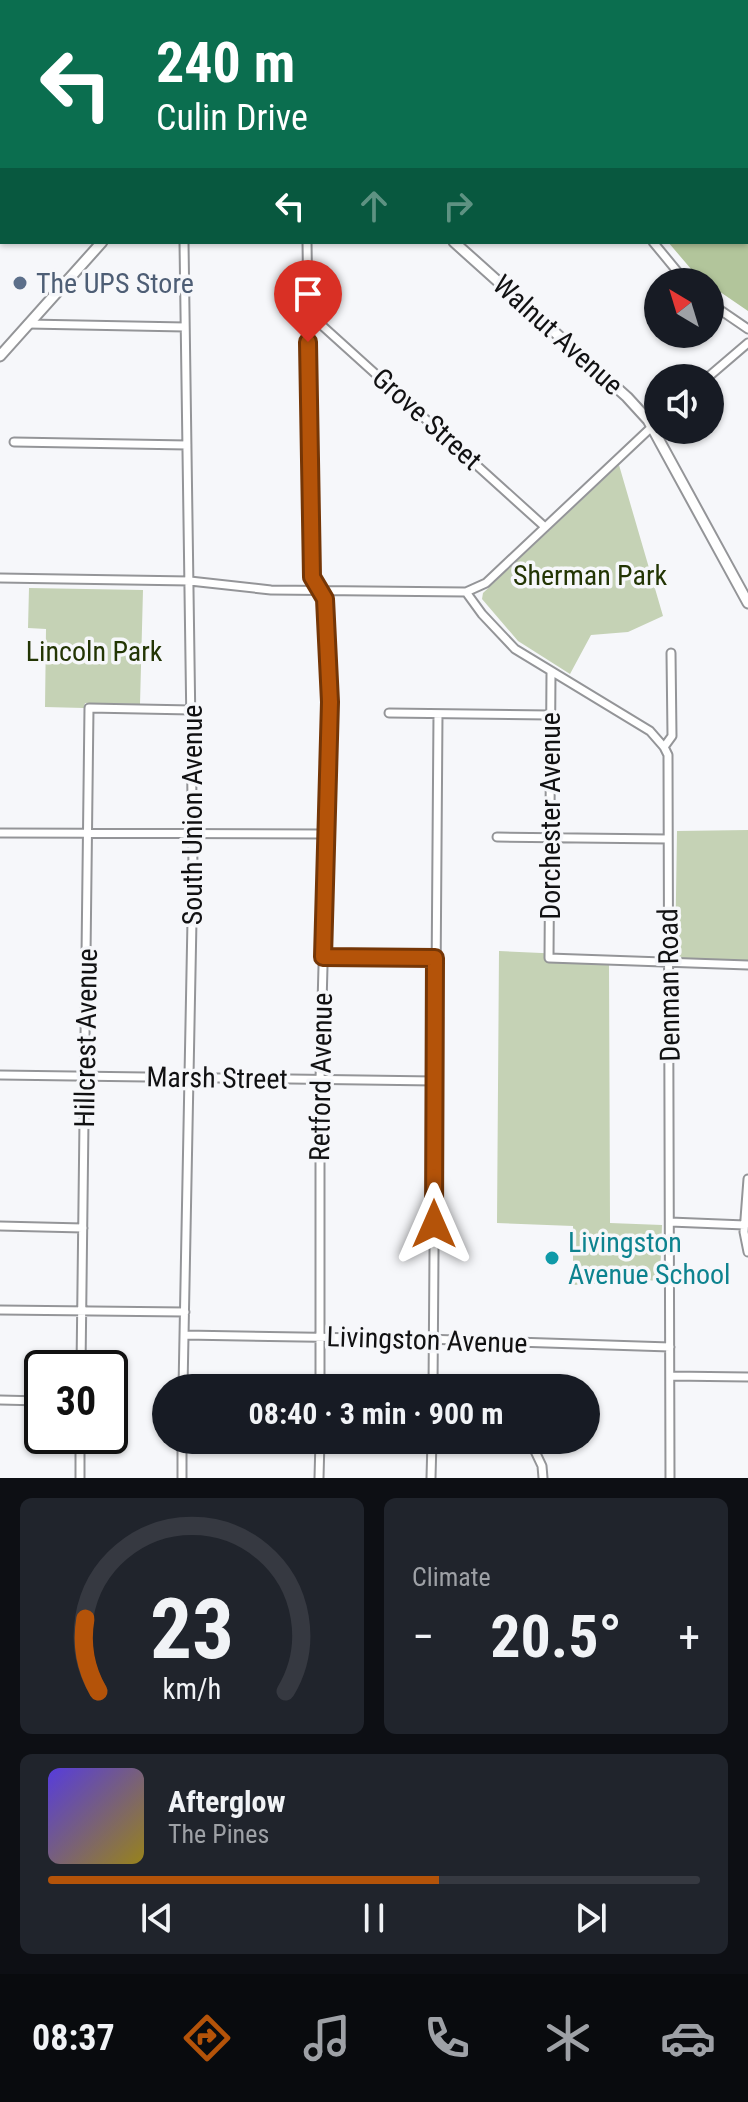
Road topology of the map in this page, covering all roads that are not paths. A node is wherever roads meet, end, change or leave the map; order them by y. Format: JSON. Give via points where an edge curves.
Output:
{"nodes":[{"id":1,"x":100,"y":244,"type":"edge"},
{"id":2,"x":184,"y":244,"type":"edge"},
{"id":3,"x":307,"y":244,"type":"edge"},
{"id":4,"x":456,"y":244,"type":"edge"},
{"id":5,"x":655,"y":244,"type":"edge"},
{"id":6,"x":674,"y":268,"type":"edge"},
{"id":7,"x":307,"y":312,"type":"junction"},
{"id":8,"x":724,"y":313,"type":"edge"},
{"id":9,"x":28,"y":324,"type":"junction"},
{"id":10,"x":185,"y":327,"type":"junction"},
{"id":11,"x":748,"y":329,"type":"edge"},
{"id":12,"x":748,"y":343,"type":"edge"},
{"id":13,"x":0,"y":356,"type":"edge"},
{"id":14,"x":723,"y":364,"type":"edge"},
{"id":15,"x":644,"y":413,"type":"edge"},
{"id":16,"x":644,"y":434,"type":"edge"},
{"id":17,"x":14,"y":442,"type":"dead end"},
{"id":18,"x":665,"y":444,"type":"edge"},
{"id":19,"x":187,"y":445,"type":"junction"},
{"id":20,"x":545,"y":527,"type":"junction"},
{"id":21,"x":0,"y":578,"type":"edge"},
{"id":22,"x":190,"y":581,"type":"junction"},
{"id":23,"x":320,"y":591,"type":"junction"},
{"id":24,"x":466,"y":592,"type":"junction"},
{"id":25,"x":748,"y":603,"type":"edge"},
{"id":26,"x":671,"y":653,"type":"dead end"},
{"id":27,"x":551,"y":673,"type":"junction"},
{"id":28,"x":192,"y":710,"type":"junction"},
{"id":29,"x":389,"y":713,"type":"dead end"},
{"id":30,"x":438,"y":714,"type":"junction"},
{"id":31,"x":550,"y":715,"type":"junction"},
{"id":32,"x":664,"y":747,"type":"junction"},
{"id":33,"x":89,"y":832,"type":"junction"},
{"id":34,"x":0,"y":833,"type":"edge"},
{"id":35,"x":192,"y":833,"type":"junction"},
{"id":36,"x":325,"y":834,"type":"junction"},
{"id":37,"x":497,"y":837,"type":"dead end"},
{"id":38,"x":549,"y":838,"type":"junction"},
{"id":39,"x":668,"y":839,"type":"junction"},
{"id":40,"x":323,"y":957,"type":"junction"},
{"id":41,"x":435,"y":958,"type":"junction"},
{"id":42,"x":668,"y":962,"type":"junction"},
{"id":43,"x":748,"y":965,"type":"edge"},
{"id":44,"x":0,"y":1075,"type":"edge"},
{"id":45,"x":85,"y":1076,"type":"junction"},
{"id":46,"x":189,"y":1078,"type":"junction"},
{"id":47,"x":320,"y":1080,"type":"junction"},
{"id":48,"x":435,"y":1081,"type":"junction"},
{"id":49,"x":748,"y":1179,"type":"edge"},
{"id":50,"x":670,"y":1222,"type":"junction"},
{"id":51,"x":745,"y":1225,"type":"junction"},
{"id":52,"x":0,"y":1226,"type":"edge"},
{"id":53,"x":83,"y":1228,"type":"junction"},
{"id":54,"x":748,"y":1252,"type":"edge"},
{"id":55,"x":0,"y":1310,"type":"edge"},
{"id":56,"x":82,"y":1310,"type":"junction"},
{"id":57,"x":185,"y":1312,"type":"junction"},
{"id":58,"x":184,"y":1335,"type":"junction"},
{"id":59,"x":321,"y":1337,"type":"junction"},
{"id":60,"x":433,"y":1339,"type":"junction"},
{"id":61,"x":670,"y":1347,"type":"junction"},
{"id":62,"x":81,"y":1350,"type":"edge"},
{"id":63,"x":183,"y":1374,"type":"edge"},
{"id":64,"x":320,"y":1374,"type":"edge"},
{"id":65,"x":433,"y":1374,"type":"edge"},
{"id":66,"x":670,"y":1376,"type":"junction"},
{"id":67,"x":748,"y":1377,"type":"edge"},
{"id":68,"x":0,"y":1400,"type":"edge"},
{"id":69,"x":24,"y":1401,"type":"edge"},
{"id":70,"x":80,"y":1454,"type":"edge"},
{"id":71,"x":182,"y":1454,"type":"edge"},
{"id":72,"x":320,"y":1454,"type":"edge"},
{"id":73,"x":432,"y":1454,"type":"edge"},
{"id":74,"x":536,"y":1454,"type":"edge"},
{"id":75,"x":80,"y":1478,"type":"edge"},
{"id":76,"x":182,"y":1478,"type":"edge"},
{"id":77,"x":319,"y":1478,"type":"edge"},
{"id":78,"x":431,"y":1478,"type":"edge"},
{"id":79,"x":543,"y":1478,"type":"edge"},
{"id":80,"x":670,"y":1478,"type":"edge"}],
"edges":[{"from":1,"to":9,"type":"street"},
{"from":2,"to":10,"type":"street","name":"South Union Avenue"},
{"from":3,"to":7,"type":"street","name":"Retford Avenue"},
{"from":4,"to":15,"type":"street","name":"Walnut Avenue"},
{"from":5,"to":6,"type":"street"},
{"from":7,"to":20,"type":"street","name":"Grove Street"},
{"from":7,"to":23,"type":"street","name":"Retford Avenue","via":[[312,577]]},
{"from":8,"to":11,"type":"street"},
{"from":9,"to":10,"type":"street"},
{"from":9,"to":13,"type":"street"},
{"from":10,"to":19,"type":"street","name":"South Union Avenue"},
{"from":12,"to":14,"type":"street"},
{"from":16,"to":20,"type":"street"},
{"from":17,"to":19,"type":"street"},
{"from":18,"to":25,"type":"street","name":"Walnut Avenue"},
{"from":19,"to":22,"type":"street","name":"South Union Avenue"},
{"from":20,"to":24,"type":"street","via":[[486,583]]},
{"from":21,"to":22,"type":"street"},
{"from":22,"to":23,"type":"street"},
{"from":22,"to":28,"type":"street","name":"South Union Avenue"},
{"from":23,"to":24,"type":"street"},
{"from":23,"to":36,"type":"street","name":"Retford Avenue","via":[[325,599],[330,702]]},
{"from":24,"to":27,"type":"street","via":[[500,635]]},
{"from":26,"to":32,"type":"street","name":"Denman Road","via":[[672,736]]},
{"from":27,"to":31,"type":"street","name":"Dorchester Avenue"},
{"from":27,"to":32,"type":"street","via":[[650,731]]},
{"from":28,"to":33,"type":"street","name":"Hillcrest Avenue","via":[[89,708]]},
{"from":28,"to":35,"type":"street","name":"South Union Avenue"},
{"from":29,"to":30,"type":"street"},
{"from":30,"to":31,"type":"street"},
{"from":30,"to":41,"type":"street"},
{"from":31,"to":38,"type":"street","name":"Dorchester Avenue"},
{"from":32,"to":39,"type":"street","name":"Denman Road","via":[[669,763]]},
{"from":33,"to":34,"type":"street"},
{"from":33,"to":35,"type":"street"},
{"from":33,"to":45,"type":"street","name":"Hillcrest Avenue"},
{"from":35,"to":36,"type":"street"},
{"from":35,"to":46,"type":"street","name":"South Union Avenue"},
{"from":36,"to":40,"type":"street","name":"Retford Avenue"},
{"from":37,"to":38,"type":"street"},
{"from":38,"to":39,"type":"street"},
{"from":38,"to":42,"type":"street","name":"Dorchester Avenue","via":[[549,958]]},
{"from":39,"to":42,"type":"street","name":"Denman Road"},
{"from":40,"to":41,"type":"street"},
{"from":40,"to":47,"type":"street","name":"Retford Avenue"},
{"from":41,"to":48,"type":"street"},
{"from":42,"to":43,"type":"street"},
{"from":42,"to":50,"type":"street","name":"Denman Road"},
{"from":44,"to":45,"type":"street","name":"Marsh Street"},
{"from":45,"to":46,"type":"street","name":"Marsh Street"},
{"from":45,"to":53,"type":"street","name":"Hillcrest Avenue"},
{"from":46,"to":47,"type":"street","name":"Marsh Street"},
{"from":46,"to":57,"type":"street","name":"South Union Avenue"},
{"from":47,"to":48,"type":"street","name":"Marsh Street"},
{"from":47,"to":59,"type":"street","name":"Retford Avenue"},
{"from":48,"to":60,"type":"street"},
{"from":49,"to":51,"type":"street"},
{"from":50,"to":51,"type":"street"},
{"from":50,"to":61,"type":"street","name":"Denman Road"},
{"from":51,"to":54,"type":"street"},
{"from":52,"to":53,"type":"street"},
{"from":53,"to":56,"type":"street","name":"Hillcrest Avenue"},
{"from":55,"to":56,"type":"street"},
{"from":56,"to":57,"type":"street"},
{"from":56,"to":62,"type":"street","name":"Hillcrest Avenue"},
{"from":57,"to":58,"type":"street","name":"South Union Avenue"},
{"from":58,"to":59,"type":"street","name":"Livingston Avenue"},
{"from":58,"to":63,"type":"street","name":"South Union Avenue"},
{"from":59,"to":60,"type":"street","name":"Livingston Avenue"},
{"from":59,"to":64,"type":"street","name":"Retford Avenue"},
{"from":60,"to":61,"type":"street","name":"Livingston Avenue"},
{"from":60,"to":65,"type":"street"},
{"from":61,"to":66,"type":"street","name":"Denman Road"},
{"from":66,"to":67,"type":"street"},
{"from":66,"to":80,"type":"street","name":"Denman Road"},
{"from":68,"to":69,"type":"street"},
{"from":70,"to":75,"type":"street"},
{"from":71,"to":76,"type":"street"},
{"from":72,"to":77,"type":"street"},
{"from":73,"to":78,"type":"street"},
{"from":74,"to":79,"type":"street"}]}
